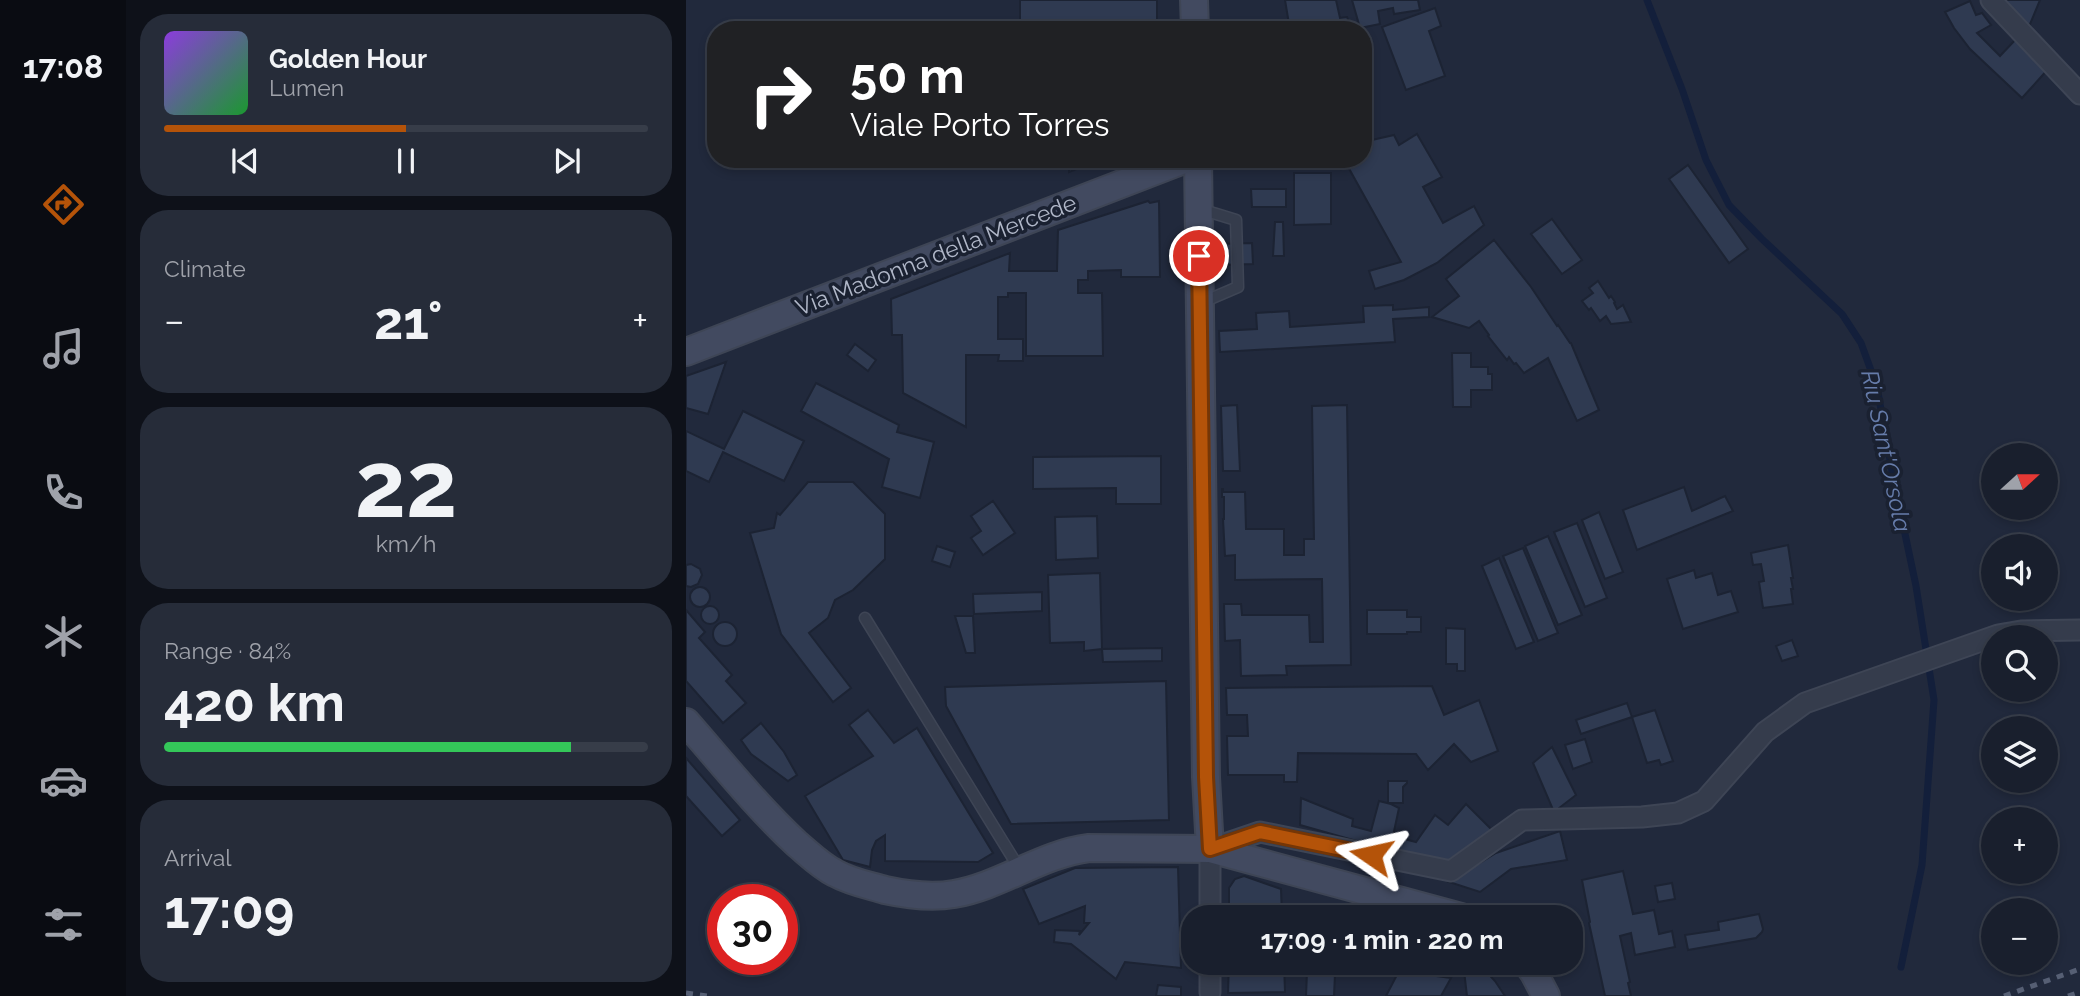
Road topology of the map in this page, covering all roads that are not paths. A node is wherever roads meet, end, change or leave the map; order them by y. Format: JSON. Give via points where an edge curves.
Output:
{"nodes":[{"id":1,"x":1194,"y":0,"type":"edge"},
{"id":2,"x":1990,"y":0,"type":"edge"},
{"id":3,"x":1195,"y":21,"type":"edge"},
{"id":4,"x":2080,"y":94,"type":"edge"},
{"id":5,"x":1163,"y":168,"type":"edge"},
{"id":6,"x":1198,"y":168,"type":"edge"},
{"id":7,"x":1198,"y":208,"type":"junction"},
{"id":8,"x":1200,"y":303,"type":"junction"},
{"id":9,"x":686,"y":352,"type":"edge"},
{"id":10,"x":865,"y":618,"type":"dead end"},
{"id":11,"x":2080,"y":630,"type":"edge"},
{"id":12,"x":686,"y":722,"type":"edge"},
{"id":13,"x":1210,"y":849,"type":"junction"},
{"id":14,"x":1020,"y":871,"type":"junction"},
{"id":15,"x":1210,"y":905,"type":"edge"},
{"id":16,"x":1417,"y":905,"type":"edge"},
{"id":17,"x":1210,"y":975,"type":"edge"},
{"id":18,"x":1536,"y":975,"type":"edge"},
{"id":19,"x":1210,"y":992,"type":"dead end"},
{"id":20,"x":1546,"y":996,"type":"edge"}],
"edges":[{"from":1,"to":3,"type":"main road"},
{"from":2,"to":4,"type":"street"},
{"from":5,"to":9,"type":"main road","name":"Via Madonna della Mercede"},
{"from":6,"to":7,"type":"main road"},
{"from":7,"to":8,"type":"main road"},
{"from":7,"to":8,"type":"lane","via":[[1236,220],[1238,287]]},
{"from":8,"to":13,"type":"main road"},
{"from":10,"to":14,"type":"lane"},
{"from":11,"to":13,"type":"street","via":[[1998,635],[1805,703],[1765,732],[1704,801],[1678,813],[1642,817],[1522,820],[1451,871],[1260,832]]},
{"from":12,"to":14,"type":"main road","via":[[776,824],[832,872],[927,897],[985,886]]},
{"from":13,"to":14,"type":"main road","via":[[1089,848]]},
{"from":13,"to":15,"type":"street"},
{"from":13,"to":16,"type":"main road"},
{"from":17,"to":19,"type":"street"},
{"from":18,"to":20,"type":"main road"}]}
